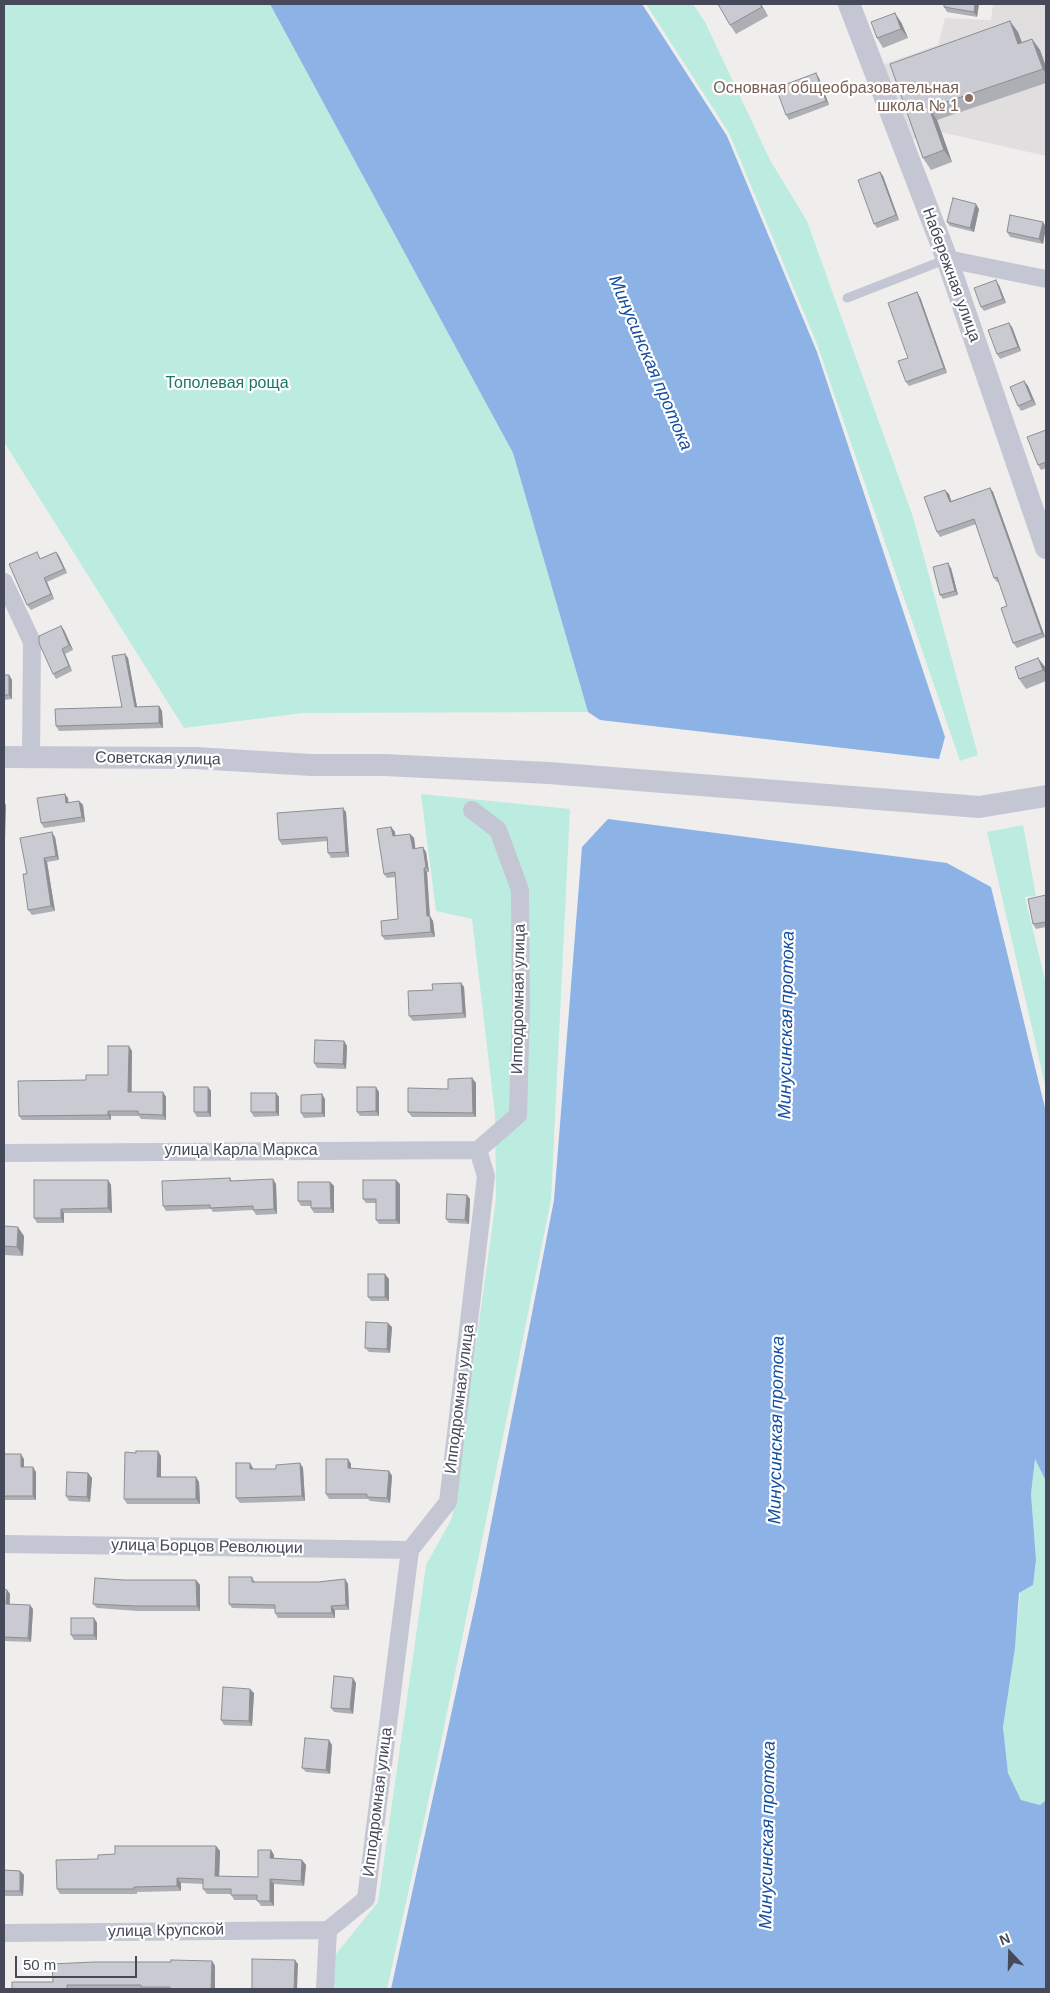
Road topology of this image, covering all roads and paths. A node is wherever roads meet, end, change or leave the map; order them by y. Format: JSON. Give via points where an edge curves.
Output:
{"nodes":[{"id":1,"x":849,"y":4,"type":"edge"},
{"id":2,"x":947,"y":259,"type":"junction"},
{"id":3,"x":1046,"y":279,"type":"edge"},
{"id":4,"x":847,"y":298,"type":"dead end"},
{"id":5,"x":1046,"y":548,"type":"edge"},
{"id":6,"x":4,"y":582,"type":"edge"},
{"id":7,"x":4,"y":758,"type":"edge"},
{"id":8,"x":31,"y":758,"type":"junction"},
{"id":9,"x":1046,"y":796,"type":"edge"},
{"id":10,"x":472,"y":810,"type":"dead end"},
{"id":11,"x":478,"y":1150,"type":"junction"},
{"id":12,"x":4,"y":1153,"type":"edge"},
{"id":13,"x":4,"y":1544,"type":"edge"},
{"id":14,"x":410,"y":1550,"type":"junction"},
{"id":15,"x":328,"y":1930,"type":"junction"},
{"id":16,"x":4,"y":1933,"type":"edge"},
{"id":17,"x":325,"y":1989,"type":"edge"}],
"edges":[{"from":1,"to":2,"type":"street","name":"Набережная улица"},
{"from":2,"to":3,"type":"street"},
{"from":2,"to":4,"type":"lane"},
{"from":2,"to":5,"type":"street","name":"Набережная улица"},
{"from":6,"to":8,"type":"street","via":[[32,642]]},
{"from":7,"to":8,"type":"street","name":"Советская улица"},
{"from":8,"to":9,"type":"street","name":"Советская улица","via":[[194,758],[549,773],[979,807]]},
{"from":10,"to":11,"type":"street","name":"Ипподромная улица","via":[[498,830],[520,890],[518,1115]]},
{"from":11,"to":12,"type":"street","name":"улица Карла Маркса"},
{"from":11,"to":14,"type":"street","name":"Ипподромная улица","via":[[486,1176],[448,1502]]},
{"from":13,"to":14,"type":"street","name":"улица Борцов Революции"},
{"from":14,"to":15,"type":"street","name":"Ипподромная улица","via":[[366,1899]]},
{"from":15,"to":16,"type":"street","name":"улица Крупской"},
{"from":15,"to":17,"type":"street"}]}
